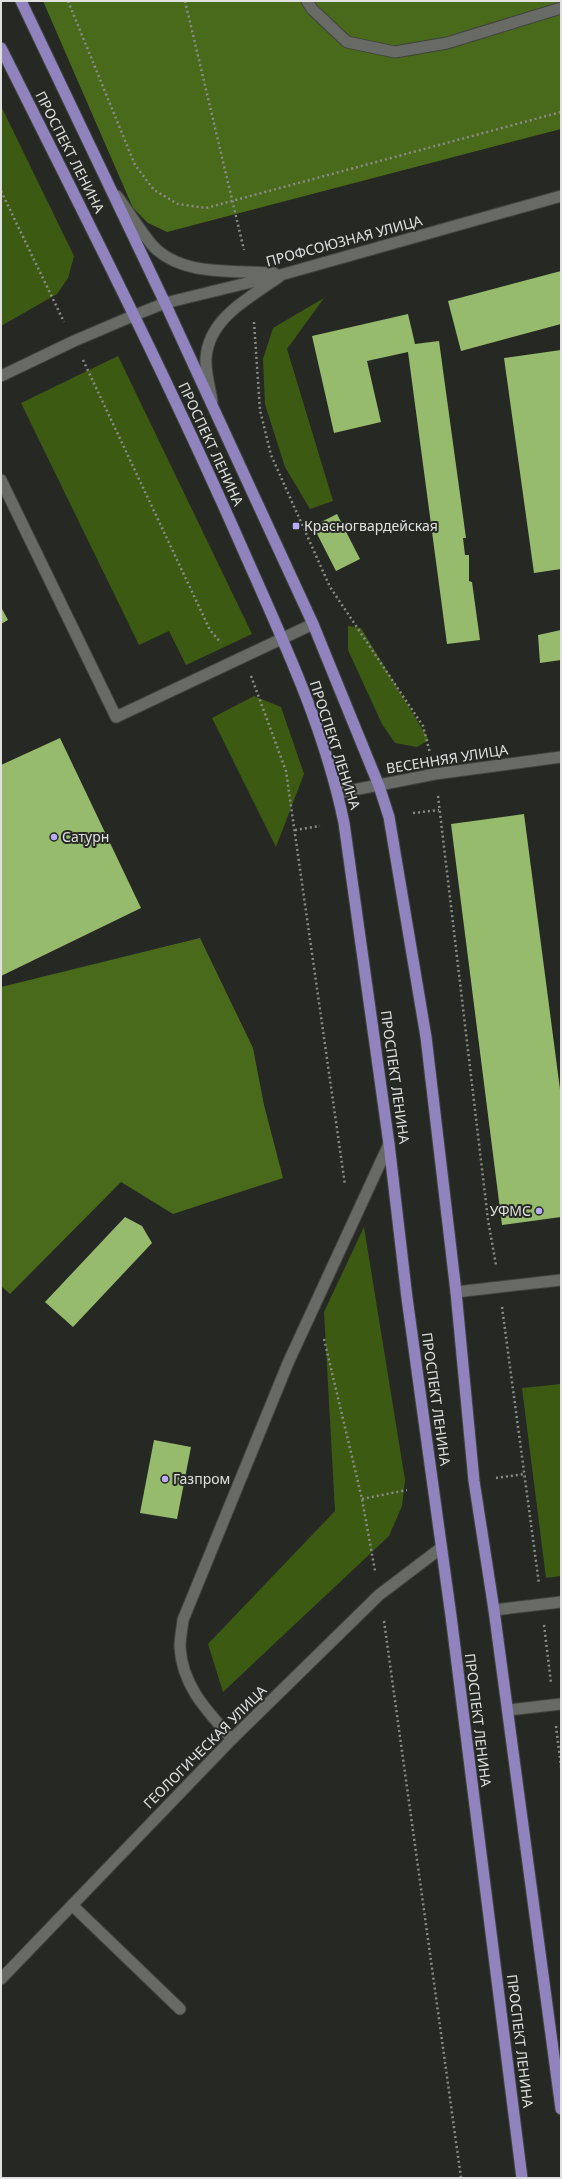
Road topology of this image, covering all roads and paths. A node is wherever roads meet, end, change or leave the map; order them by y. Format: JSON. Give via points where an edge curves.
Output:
{"nodes":[{"id":1,"x":20,"y":1,"type":"edge"},
{"id":2,"x":68,"y":1,"type":"edge"},
{"id":3,"x":185,"y":1,"type":"edge"},
{"id":4,"x":307,"y":1,"type":"edge"},
{"id":5,"x":561,"y":8,"type":"edge"},
{"id":6,"x":1,"y":48,"type":"edge"},
{"id":7,"x":561,"y":112,"type":"edge"},
{"id":8,"x":104,"y":178,"type":"junction"},
{"id":9,"x":1,"y":191,"type":"edge"},
{"id":10,"x":561,"y":196,"type":"edge"},
{"id":11,"x":234,"y":201,"type":"junction"},
{"id":12,"x":248,"y":271,"type":"junction"},
{"id":13,"x":284,"y":274,"type":"junction"},
{"id":14,"x":251,"y":297,"type":"junction"},
{"id":15,"x":165,"y":303,"type":"junction"},
{"id":16,"x":135,"y":315,"type":"junction"},
{"id":17,"x":74,"y":341,"type":"junction"},
{"id":18,"x":1,"y":376,"type":"edge"},
{"id":19,"x":212,"y":404,"type":"junction"},
{"id":20,"x":1,"y":480,"type":"edge"},
{"id":21,"x":312,"y":624,"type":"junction"},
{"id":22,"x":282,"y":638,"type":"junction"},
{"id":23,"x":237,"y":660,"type":"junction"},
{"id":24,"x":561,"y":757,"type":"edge"},
{"id":25,"x":435,"y":774,"type":"junction"},
{"id":26,"x":380,"y":786,"type":"junction"},
{"id":27,"x":338,"y":793,"type":"junction"},
{"id":28,"x":439,"y":810,"type":"dead end"},
{"id":29,"x":413,"y":813,"type":"dead end"},
{"id":30,"x":320,"y":826,"type":"dead end"},
{"id":31,"x":295,"y":830,"type":"junction"},
{"id":32,"x":389,"y":1144,"type":"junction"},
{"id":33,"x":346,"y":1189,"type":"dead end"},
{"id":34,"x":561,"y":1280,"type":"edge"},
{"id":35,"x":456,"y":1292,"type":"junction"},
{"id":36,"x":315,"y":1304,"type":"junction"},
{"id":37,"x":525,"y":1474,"type":"dead end"},
{"id":38,"x":496,"y":1478,"type":"dead end"},
{"id":39,"x":407,"y":1490,"type":"dead end"},
{"id":40,"x":362,"y":1499,"type":"junction"},
{"id":41,"x":441,"y":1548,"type":"junction"},
{"id":42,"x":379,"y":1595,"type":"junction"},
{"id":43,"x":561,"y":1602,"type":"edge"},
{"id":44,"x":494,"y":1610,"type":"junction"},
{"id":45,"x":561,"y":1704,"type":"edge"},
{"id":46,"x":508,"y":1710,"type":"junction"},
{"id":47,"x":232,"y":1739,"type":"junction"},
{"id":48,"x":72,"y":1906,"type":"junction"},
{"id":49,"x":1,"y":1979,"type":"edge"},
{"id":50,"x":180,"y":2009,"type":"dead end"},
{"id":51,"x":561,"y":2109,"type":"edge"},
{"id":52,"x":461,"y":2178,"type":"edge"},
{"id":53,"x":522,"y":2178,"type":"edge"}],
"edges":[{"from":1,"to":8,"type":"main road","name":"ПРОСПЕКТ ЛЕНИНА"},
{"from":2,"to":11,"type":"path","via":[[135,165],[154,190],[178,204],[206,208]]},
{"from":3,"to":11,"type":"path"},
{"from":4,"to":5,"type":"main road","via":[[312,9],[348,42],[395,52],[447,43]]},
{"from":6,"to":16,"type":"main road","name":"ПРОСПЕКТ ЛЕНИНА"},
{"from":7,"to":11,"type":"path"},
{"from":8,"to":12,"type":"main road","via":[[154,247],[174,262],[201,269]]},
{"from":8,"to":15,"type":"main road","name":"ПРОСПЕКТ ЛЕНИНА"},
{"from":9,"to":17,"type":"path"},
{"from":10,"to":13,"type":"main road","name":"ПРОФСОЮЗНАЯ УЛИЦА"},
{"from":11,"to":12,"type":"path"},
{"from":12,"to":13,"type":"main road"},
{"from":13,"to":14,"type":"main road"},
{"from":13,"to":15,"type":"main road","name":"ПРОФСОЮЗНАЯ УЛИЦА"},
{"from":14,"to":19,"type":"main road","via":[[224,318],[211,336],[206,359]]},
{"from":14,"to":25,"type":"path","via":[[260,410],[271,455],[330,587],[423,726]]},
{"from":15,"to":16,"type":"main road","name":"ПРОФСОЮЗНАЯ УЛИЦА"},
{"from":15,"to":19,"type":"main road","name":"ПРОСПЕКТ ЛЕНИНА"},
{"from":16,"to":17,"type":"main road","name":"ПРОФСОЮЗНАЯ УЛИЦА"},
{"from":16,"to":22,"type":"main road","name":"ПРОСПЕКТ ЛЕНИНА","via":[[204,461]]},
{"from":17,"to":18,"type":"main road","name":"ПРОФСОЮЗНАЯ УЛИЦА"},
{"from":17,"to":23,"type":"path","via":[[210,630]]},
{"from":19,"to":21,"type":"main road","name":"ПРОСПЕКТ ЛЕНИНА"},
{"from":20,"to":23,"type":"main road","via":[[116,717]]},
{"from":21,"to":22,"type":"main road"},
{"from":21,"to":26,"type":"main road","name":"ПРОСПЕКТ ЛЕНИНА"},
{"from":22,"to":23,"type":"main road"},
{"from":22,"to":27,"type":"main road","name":"ПРОСПЕКТ ЛЕНИНА","via":[[311,711]]},
{"from":23,"to":31,"type":"path","via":[[251,676],[286,771]]},
{"from":24,"to":25,"type":"main road","name":"ВЕСЕННЯЯ УЛИЦА"},
{"from":25,"to":26,"type":"main road","name":"ВЕСЕННЯЯ УЛИЦА"},
{"from":26,"to":27,"type":"main road","name":"ВЕСЕННЯЯ УЛИЦА"},
{"from":26,"to":35,"type":"main road","name":"ПРОСПЕКТ ЛЕНИНА","via":[[390,817],[426,1037]]},
{"from":27,"to":32,"type":"main road","name":"ПРОСПЕКТ ЛЕНИНА"},
{"from":28,"to":29,"type":"path"},
{"from":30,"to":31,"type":"path"},
{"from":31,"to":33,"type":"path"},
{"from":32,"to":36,"type":"main road"},
{"from":32,"to":41,"type":"main road","name":"ПРОСПЕКТ ЛЕНИНА"},
{"from":34,"to":35,"type":"main road"},
{"from":35,"to":44,"type":"main road","name":"ПРОСПЕКТ ЛЕНИНА","via":[[474,1481]]},
{"from":36,"to":40,"type":"path"},
{"from":36,"to":47,"type":"main road","via":[[288,1363],[183,1620],[180,1648],[186,1676],[200,1704]]},
{"from":37,"to":38,"type":"path"},
{"from":39,"to":40,"type":"path"},
{"from":40,"to":42,"type":"path"},
{"from":41,"to":42,"type":"main road","name":"ГЕОЛОГИЧЕСКАЯ УЛИЦА"},
{"from":41,"to":53,"type":"main road","name":"ПРОСПЕКТ ЛЕНИНА"},
{"from":42,"to":47,"type":"main road","name":"ГЕОЛОГИЧЕСКАЯ УЛИЦА"},
{"from":42,"to":52,"type":"path"},
{"from":43,"to":44,"type":"main road"},
{"from":44,"to":46,"type":"main road","name":"ПРОСПЕКТ ЛЕНИНА"},
{"from":45,"to":46,"type":"main road"},
{"from":46,"to":51,"type":"main road","name":"ПРОСПЕКТ ЛЕНИНА"},
{"from":47,"to":48,"type":"main road","name":"ГЕОЛОГИЧЕСКАЯ УЛИЦА"},
{"from":48,"to":49,"type":"main road","name":"ГЕОЛОГИЧЕСКАЯ УЛИЦА"},
{"from":48,"to":50,"type":"main road"}]}
